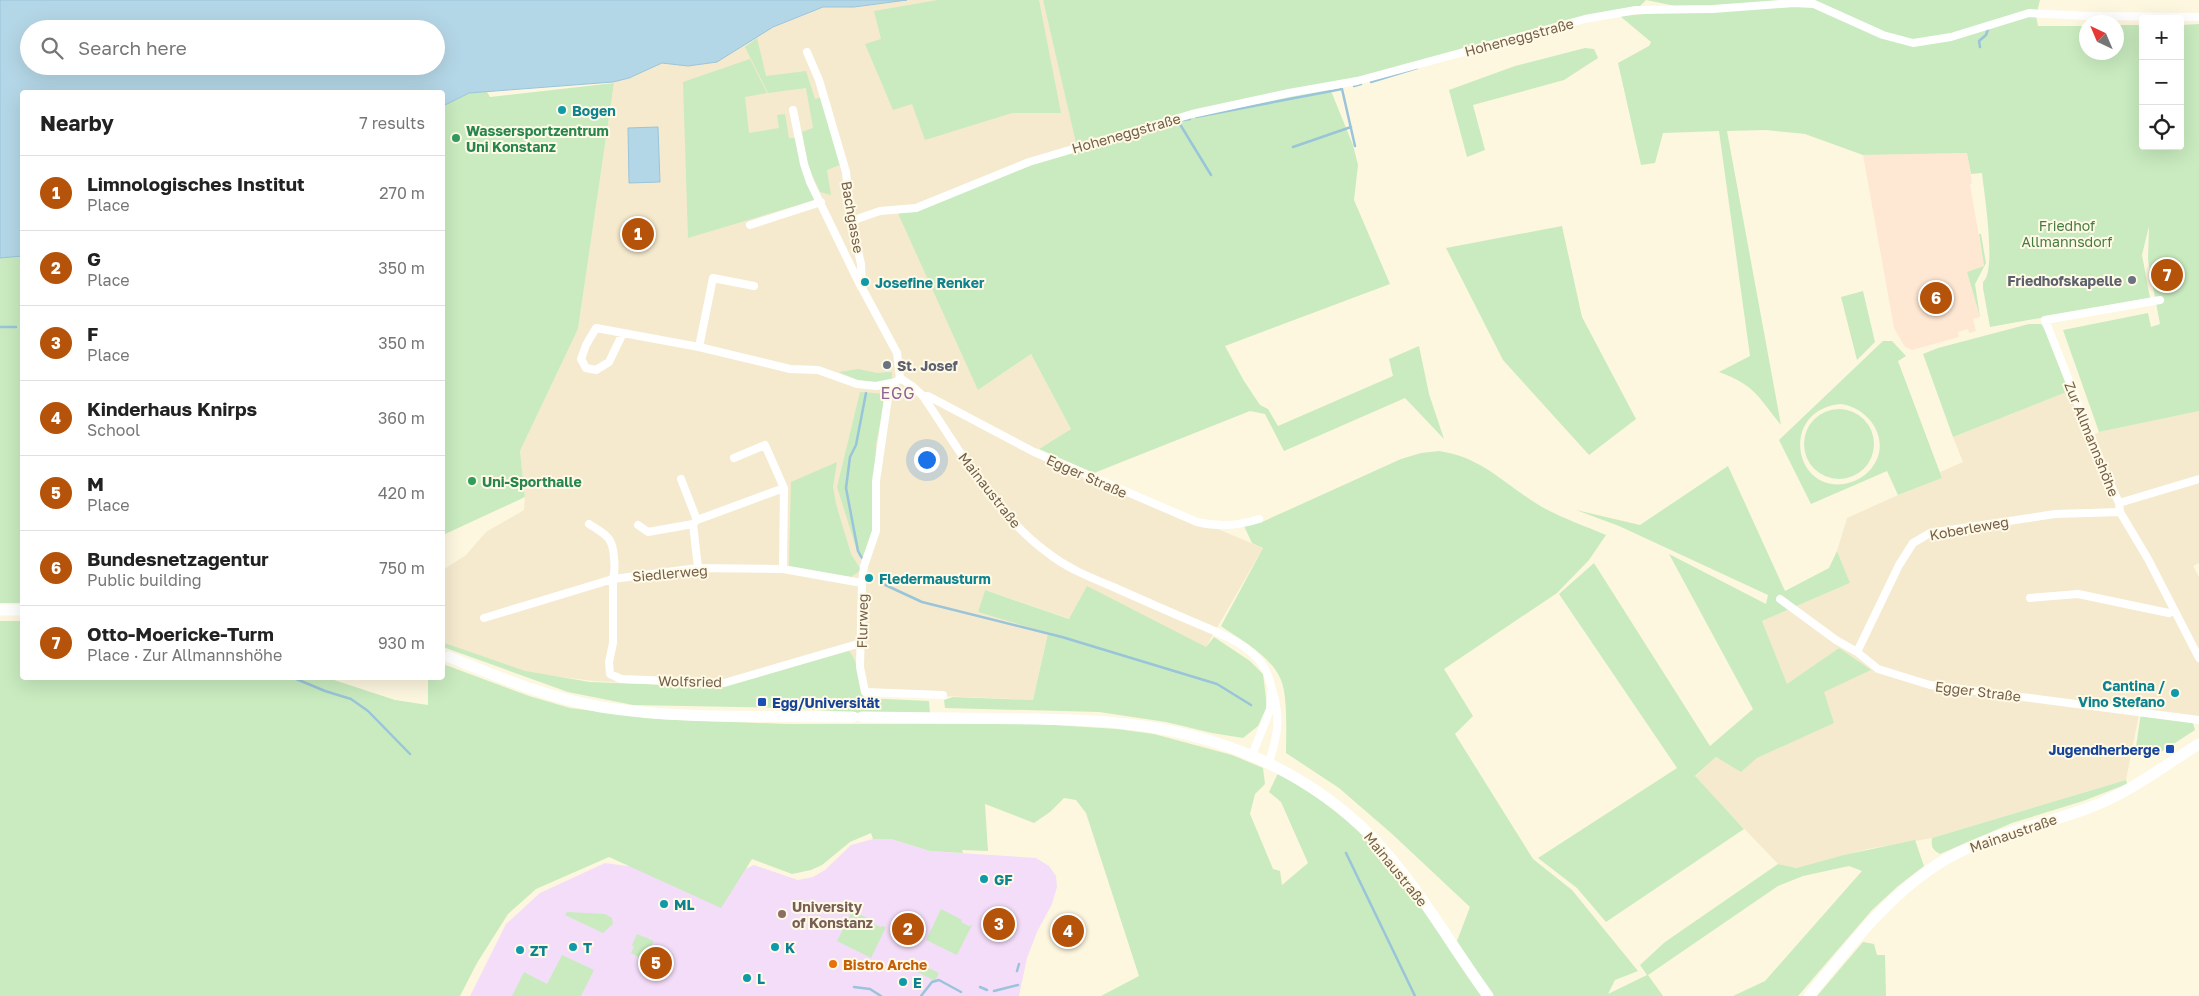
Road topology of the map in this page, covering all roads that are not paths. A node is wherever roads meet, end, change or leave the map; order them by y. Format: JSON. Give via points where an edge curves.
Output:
{"nodes":[{"id":1,"x":2199,"y":17,"type":"edge"},
{"id":2,"x":807,"y":52,"type":"dead end"},
{"id":3,"x":793,"y":110,"type":"dead end"},
{"id":4,"x":820,"y":202,"type":"junction"},
{"id":5,"x":851,"y":221,"type":"junction"},
{"id":6,"x":750,"y":225,"type":"dead end"},
{"id":7,"x":754,"y":286,"type":"dead end"},
{"id":8,"x":862,"y":288,"type":"junction"},
{"id":9,"x":2160,"y":300,"type":"dead end"},
{"id":10,"x":623,"y":333,"type":"junction"},
{"id":11,"x":699,"y":347,"type":"junction"},
{"id":12,"x":900,"y":378,"type":"junction"},
{"id":13,"x":890,"y":384,"type":"junction"},
{"id":14,"x":923,"y":396,"type":"junction"},
{"id":15,"x":734,"y":458,"type":"dead end"},
{"id":16,"x":681,"y":479,"type":"dead end"},
{"id":17,"x":2199,"y":479,"type":"edge"},
{"id":18,"x":784,"y":488,"type":"junction"},
{"id":19,"x":2120,"y":508,"type":"junction"},
{"id":20,"x":1259,"y":519,"type":"dead end"},
{"id":21,"x":695,"y":522,"type":"junction"},
{"id":22,"x":590,"y":524,"type":"dead end"},
{"id":23,"x":638,"y":525,"type":"dead end"},
{"id":24,"x":698,"y":568,"type":"junction"},
{"id":25,"x":783,"y":569,"type":"junction"},
{"id":26,"x":612,"y":579,"type":"junction"},
{"id":27,"x":862,"y":583,"type":"junction"},
{"id":28,"x":2030,"y":598,"type":"dead end"},
{"id":29,"x":1780,"y":599,"type":"dead end"},
{"id":30,"x":0,"y":610,"type":"edge"},
{"id":31,"x":20,"y":610,"type":"edge"},
{"id":32,"x":2174,"y":610,"type":"junction"},
{"id":33,"x":484,"y":618,"type":"dead end"},
{"id":34,"x":860,"y":643,"type":"junction"},
{"id":35,"x":1857,"y":652,"type":"junction"},
{"id":36,"x":449,"y":657,"type":"dead end"},
{"id":37,"x":2199,"y":658,"type":"edge"},
{"id":38,"x":1271,"y":685,"type":"junction"},
{"id":39,"x":943,"y":695,"type":"dead end"},
{"id":40,"x":2199,"y":720,"type":"edge"},
{"id":41,"x":2199,"y":744,"type":"edge"},
{"id":42,"x":1252,"y":755,"type":"junction"},
{"id":43,"x":1269,"y":762,"type":"junction"},
{"id":44,"x":1488,"y":996,"type":"edge"},
{"id":45,"x":1809,"y":996,"type":"edge"}],
"edges":[{"from":1,"to":5,"type":"street","name":"Hoheneggstraße","via":[[2029,13],[1951,37],[1913,43],[1882,35],[1814,4],[1636,10],[1585,19],[1356,81],[1192,114],[1028,162],[916,208],[880,211]]},
{"from":2,"to":5,"type":"street","name":"Bachgasse","via":[[839,143],[846,172]]},
{"from":3,"to":4,"type":"street","via":[[804,164]]},
{"from":4,"to":6,"type":"street"},
{"from":4,"to":8,"type":"street"},
{"from":5,"to":8,"type":"street","name":"Bachgasse","via":[[861,264]]},
{"from":7,"to":11,"type":"street","via":[[713,278]]},
{"from":8,"to":12,"type":"street","name":"Bachgasse","via":[[897,353]]},
{"from":9,"to":19,"type":"street","name":"Zur Allmannshöhe","via":[[2045,320]]},
{"from":10,"to":10,"type":"street","via":[[596,328],[581,359],[586,368],[596,370],[610,362]]},
{"from":10,"to":11,"type":"street"},
{"from":11,"to":13,"type":"street","via":[[790,369],[818,370],[857,384]]},
{"from":12,"to":13,"type":"street"},
{"from":12,"to":14,"type":"street","name":"Mainaustraße"},
{"from":13,"to":27,"type":"street","name":"Flurweg","via":[[876,481],[876,531]]},
{"from":14,"to":20,"type":"street","name":"Egger Straße","via":[[1034,452],[1197,522],[1232,526]]},
{"from":14,"to":38,"type":"street","name":"Mainaustraße","via":[[977,478],[1010,519],[1046,552],[1089,577],[1239,644],[1265,668]]},
{"from":15,"to":18,"type":"street","via":[[766,444]]},
{"from":16,"to":21,"type":"street"},
{"from":17,"to":19,"type":"street","name":"Koberleweg"},
{"from":18,"to":21,"type":"street"},
{"from":18,"to":25,"type":"street"},
{"from":19,"to":32,"type":"street","name":"Zur Allmannshöhe"},
{"from":19,"to":35,"type":"street","name":"Koberleweg","via":[[2055,514],[1930,533],[1912,543]]},
{"from":21,"to":23,"type":"street","via":[[648,532]]},
{"from":21,"to":24,"type":"street"},
{"from":22,"to":26,"type":"street","via":[[612,540],[615,571]]},
{"from":24,"to":25,"type":"street","name":"Siedlerweg"},
{"from":24,"to":26,"type":"street","name":"Siedlerweg"},
{"from":25,"to":27,"type":"street","name":"Siedlerweg"},
{"from":26,"to":33,"type":"street","name":"Siedlerweg"},
{"from":26,"to":34,"type":"street","name":"Wolfsried","via":[[610,674],[621,679],[724,683]]},
{"from":27,"to":34,"type":"street","name":"Flurweg"},
{"from":28,"to":32,"type":"street","via":[[2078,594],[2158,612]]},
{"from":29,"to":35,"type":"street","name":"Egger Straße"},
{"from":30,"to":31,"type":"main road"},
{"from":32,"to":37,"type":"street","name":"Zur Allmannshöhe"},
{"from":34,"to":39,"type":"street","name":"Flurweg","via":[[865,692]]},
{"from":35,"to":40,"type":"street","name":"Egger Straße","via":[[1878,669],[1930,685]]},
{"from":36,"to":42,"type":"main road","via":[[522,686],[600,706],[639,712],[1124,723],[1190,735]]},
{"from":38,"to":42,"type":"street","name":"Mainaustraße","via":[[1270,710]]},
{"from":38,"to":43,"type":"street","name":"Mainaustraße","via":[[1279,723]]},
{"from":41,"to":45,"type":"main road","name":"Mainaustraße","via":[[2124,792],[1972,846],[1934,868],[1910,884],[1881,911]]},
{"from":42,"to":43,"type":"main road"},
{"from":43,"to":44,"type":"main road","name":"Mainaustraße","via":[[1321,793],[1373,839],[1408,882]]}]}
